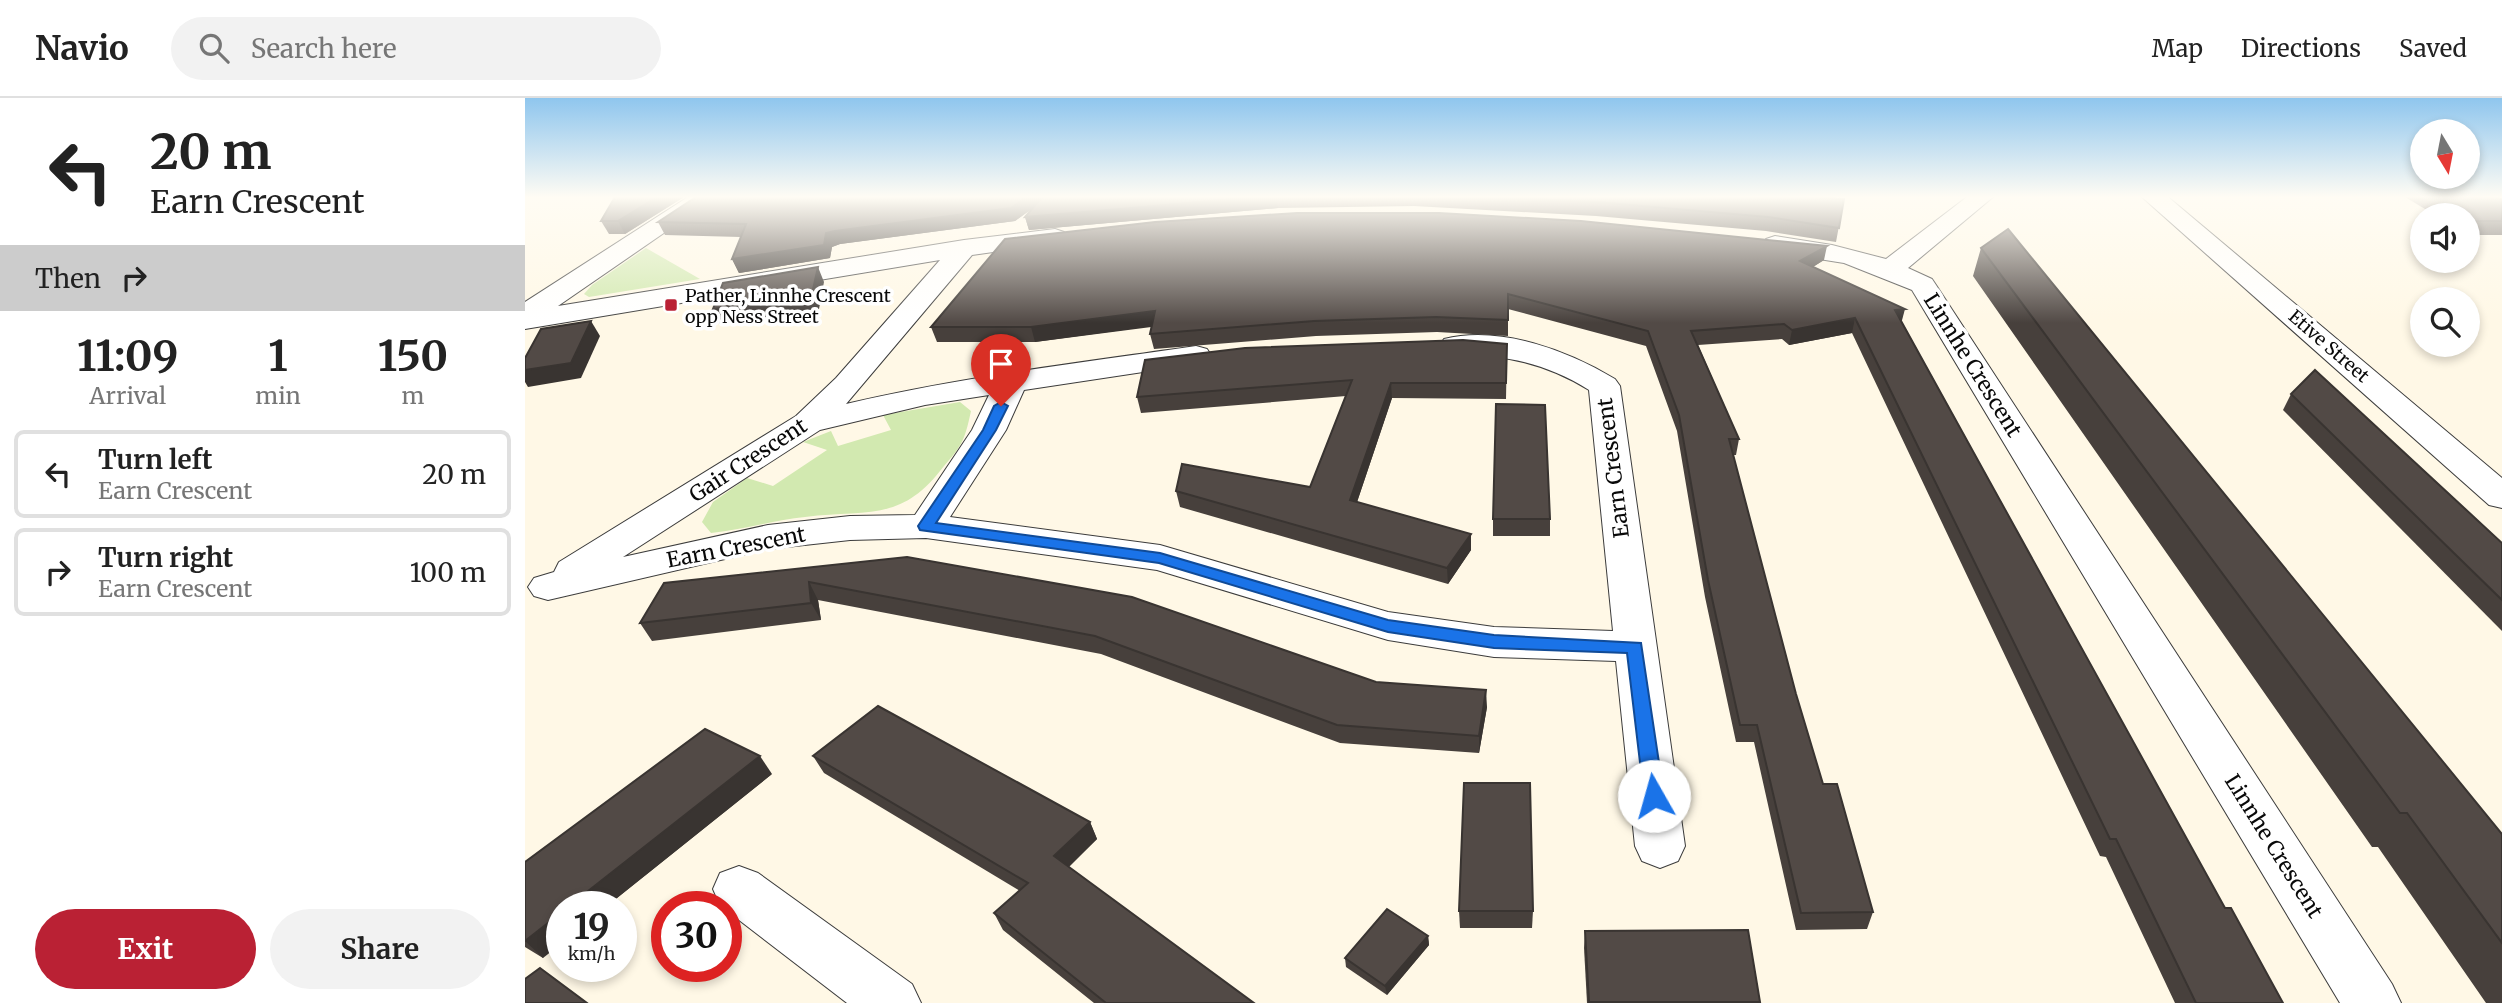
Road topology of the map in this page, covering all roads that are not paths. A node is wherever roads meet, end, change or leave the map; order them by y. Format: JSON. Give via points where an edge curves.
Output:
{"nodes":[{"id":1,"x":640,"y":239,"type":"edge"},
{"id":2,"x":1033,"y":239,"type":"edge"},
{"id":3,"x":1927,"y":239,"type":"edge"},
{"id":4,"x":2203,"y":239,"type":"edge"},
{"id":5,"x":1755,"y":242,"type":"edge"},
{"id":6,"x":964,"y":248,"type":"junction"},
{"id":7,"x":1891,"y":268,"type":"junction"},
{"id":8,"x":525,"y":315,"type":"edge"},
{"id":9,"x":525,"y":320,"type":"edge"},
{"id":10,"x":1421,"y":345,"type":"edge"},
{"id":11,"x":1225,"y":353,"type":"edge"},
{"id":12,"x":1012,"y":381,"type":"junction"},
{"id":13,"x":808,"y":423,"type":"junction"},
{"id":14,"x":2502,"y":497,"type":"edge"},
{"id":15,"x":926,"y":526,"type":"junction"},
{"id":16,"x":536,"y":593,"type":"edge"},
{"id":17,"x":1635,"y":648,"type":"junction"},
{"id":18,"x":1660,"y":846,"type":"dead end"},
{"id":19,"x":739,"y":889,"type":"dead end"},
{"id":20,"x":892,"y":1003,"type":"edge"},
{"id":21,"x":2372,"y":1003,"type":"edge"}],
"edges":[{"from":1,"to":8,"type":"street"},
{"from":2,"to":6,"type":"street"},
{"from":3,"to":7,"type":"street"},
{"from":4,"to":14,"type":"street","name":"Etive Street"},
{"from":5,"to":7,"type":"street","name":"Linnhe Crescent","via":[[1837,252]]},
{"from":6,"to":9,"type":"street"},
{"from":6,"to":13,"type":"street","name":"Gair Crescent"},
{"from":7,"to":21,"type":"street","name":"Linnhe Crescent","via":[[1922,285],[1938,309]]},
{"from":10,"to":17,"type":"street","name":"Earn Crescent","via":[[1499,345],[1533,351],[1573,366],[1604,386]]},
{"from":11,"to":12,"type":"street"},
{"from":12,"to":13,"type":"street","via":[[925,395]]},
{"from":12,"to":15,"type":"street","via":[[989,430]]},
{"from":13,"to":16,"type":"street","name":"Gair Crescent"},
{"from":15,"to":16,"type":"street","name":"Earn Crescent","via":[[768,537]]},
{"from":15,"to":17,"type":"street","name":"Earn Crescent","via":[[1160,558],[1388,626],[1494,642]]},
{"from":17,"to":18,"type":"street","name":"Earn Crescent"},
{"from":19,"to":20,"type":"street"}]}
